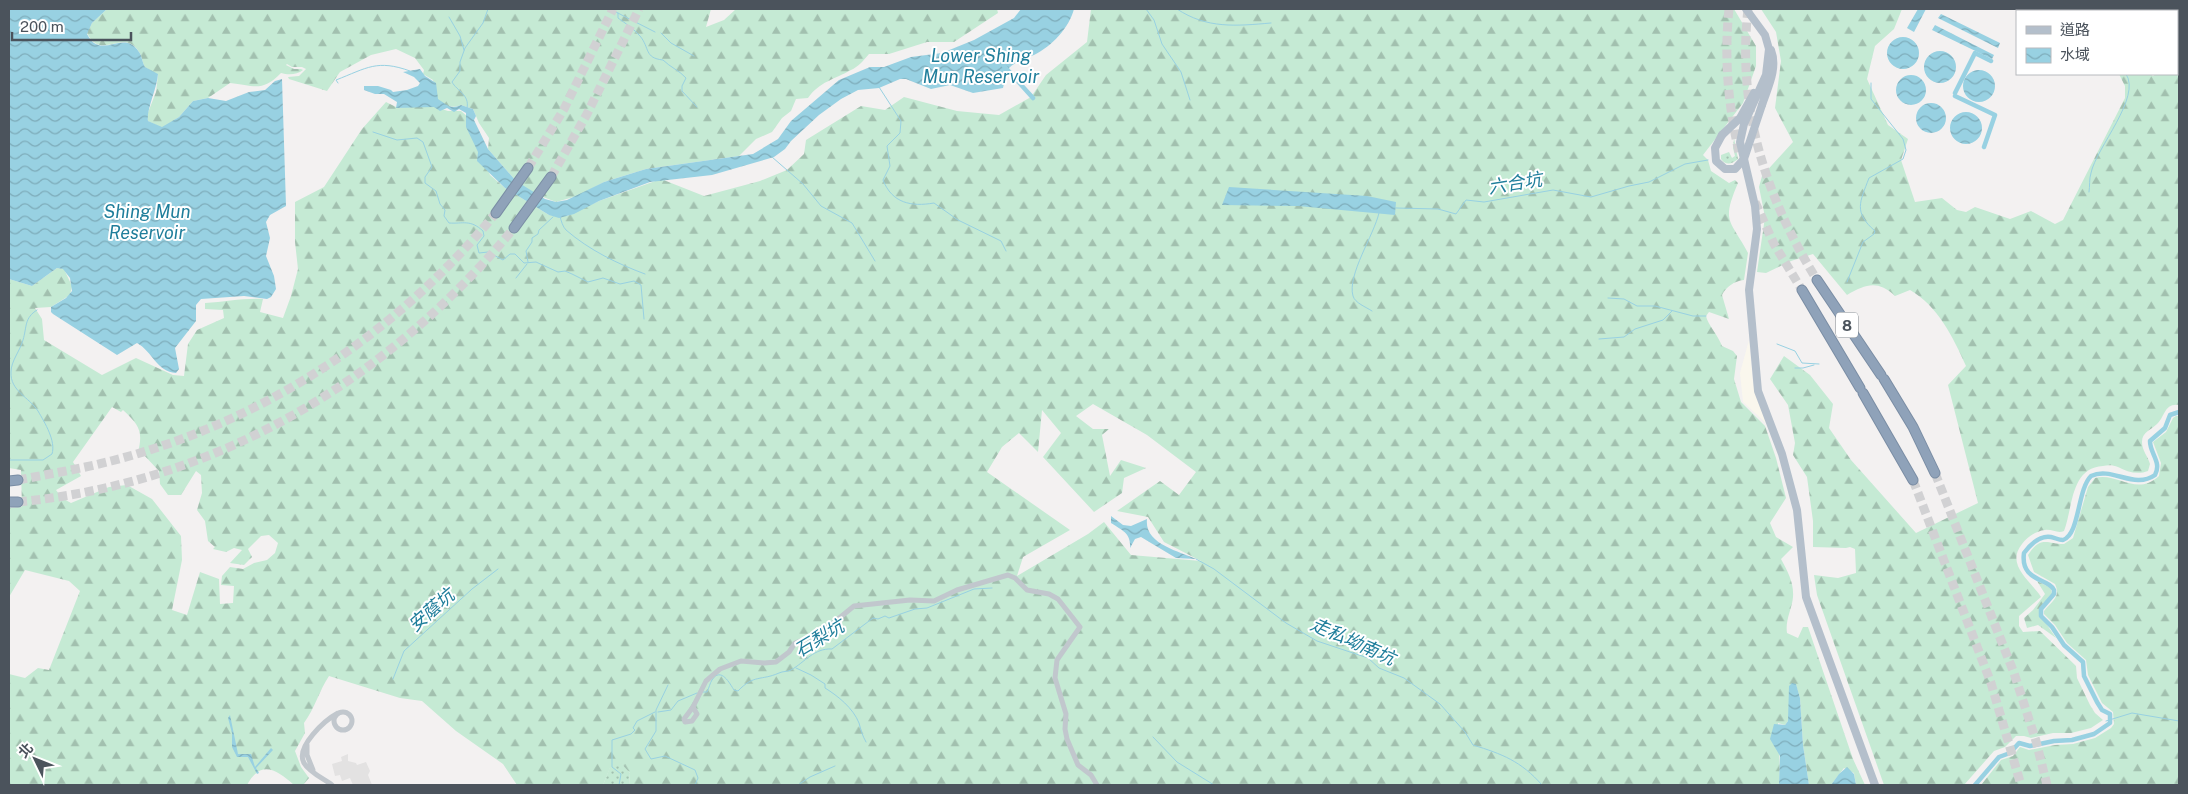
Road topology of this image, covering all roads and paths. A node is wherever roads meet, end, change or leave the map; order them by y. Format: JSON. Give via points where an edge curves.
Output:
{"nodes":[{"id":1,"x":1746,"y":9,"type":"edge"},
{"id":2,"x":1768,"y":42,"type":"junction"},
{"id":3,"x":1766,"y":75,"type":"junction"},
{"id":4,"x":528,"y":168,"type":"tunnel mouth"},
{"id":5,"x":551,"y":177,"type":"tunnel mouth"},
{"id":6,"x":496,"y":213,"type":"tunnel mouth"},
{"id":7,"x":514,"y":228,"type":"tunnel mouth"},
{"id":8,"x":1817,"y":280,"type":"tunnel mouth"},
{"id":9,"x":1802,"y":290,"type":"tunnel mouth"},
{"id":10,"x":1935,"y":473,"type":"tunnel mouth"},
{"id":11,"x":1913,"y":480,"type":"tunnel mouth"},
{"id":12,"x":693,"y":707,"type":"dead end"},
{"id":13,"x":338,"y":714,"type":"junction"},
{"id":14,"x":321,"y":726,"type":"junction"},
{"id":15,"x":336,"y":727,"type":"junction"},
{"id":16,"x":332,"y":785,"type":"edge"},
{"id":17,"x":1097,"y":785,"type":"edge"},
{"id":18,"x":1875,"y":785,"type":"edge"}],
"edges":[{"from":1,"to":2,"type":"main road"},
{"from":2,"to":3,"type":"main road"},
{"from":2,"to":3,"type":"main road","bridge":true,"via":[[1774,66],[1744,159],[1735,169],[1725,169],[1716,161],[1716,148],[1722,135],[1740,118]]},
{"from":3,"to":18,"type":"main road","via":[[1744,124],[1740,142],[1757,228],[1749,290],[1758,391],[1782,454],[1797,510],[1806,597]]},
{"from":4,"to":6,"type":"highway"},
{"from":5,"to":7,"type":"highway"},
{"from":8,"to":10,"type":"highway","number":"8","via":[[1883,377]]},
{"from":9,"to":11,"type":"highway","number":"8"},
{"from":12,"to":17,"type":"street","via":[[706,681],[720,669],[741,661],[776,662],[795,643],[821,633],[854,606],[934,601],[955,590],[1008,574],[1027,590],[1058,599],[1080,627],[1057,660],[1055,678],[1066,714],[1065,728],[1078,765],[1091,775]]},
{"from":13,"to":14,"type":"street"},
{"from":13,"to":15,"type":"street","via":[[334,721]]},
{"from":13,"to":15,"type":"street","via":[[347,713],[352,722],[347,729]]},
{"from":14,"to":15,"type":"street"},
{"from":14,"to":16,"type":"street","via":[[307,743],[303,760]]}]}
